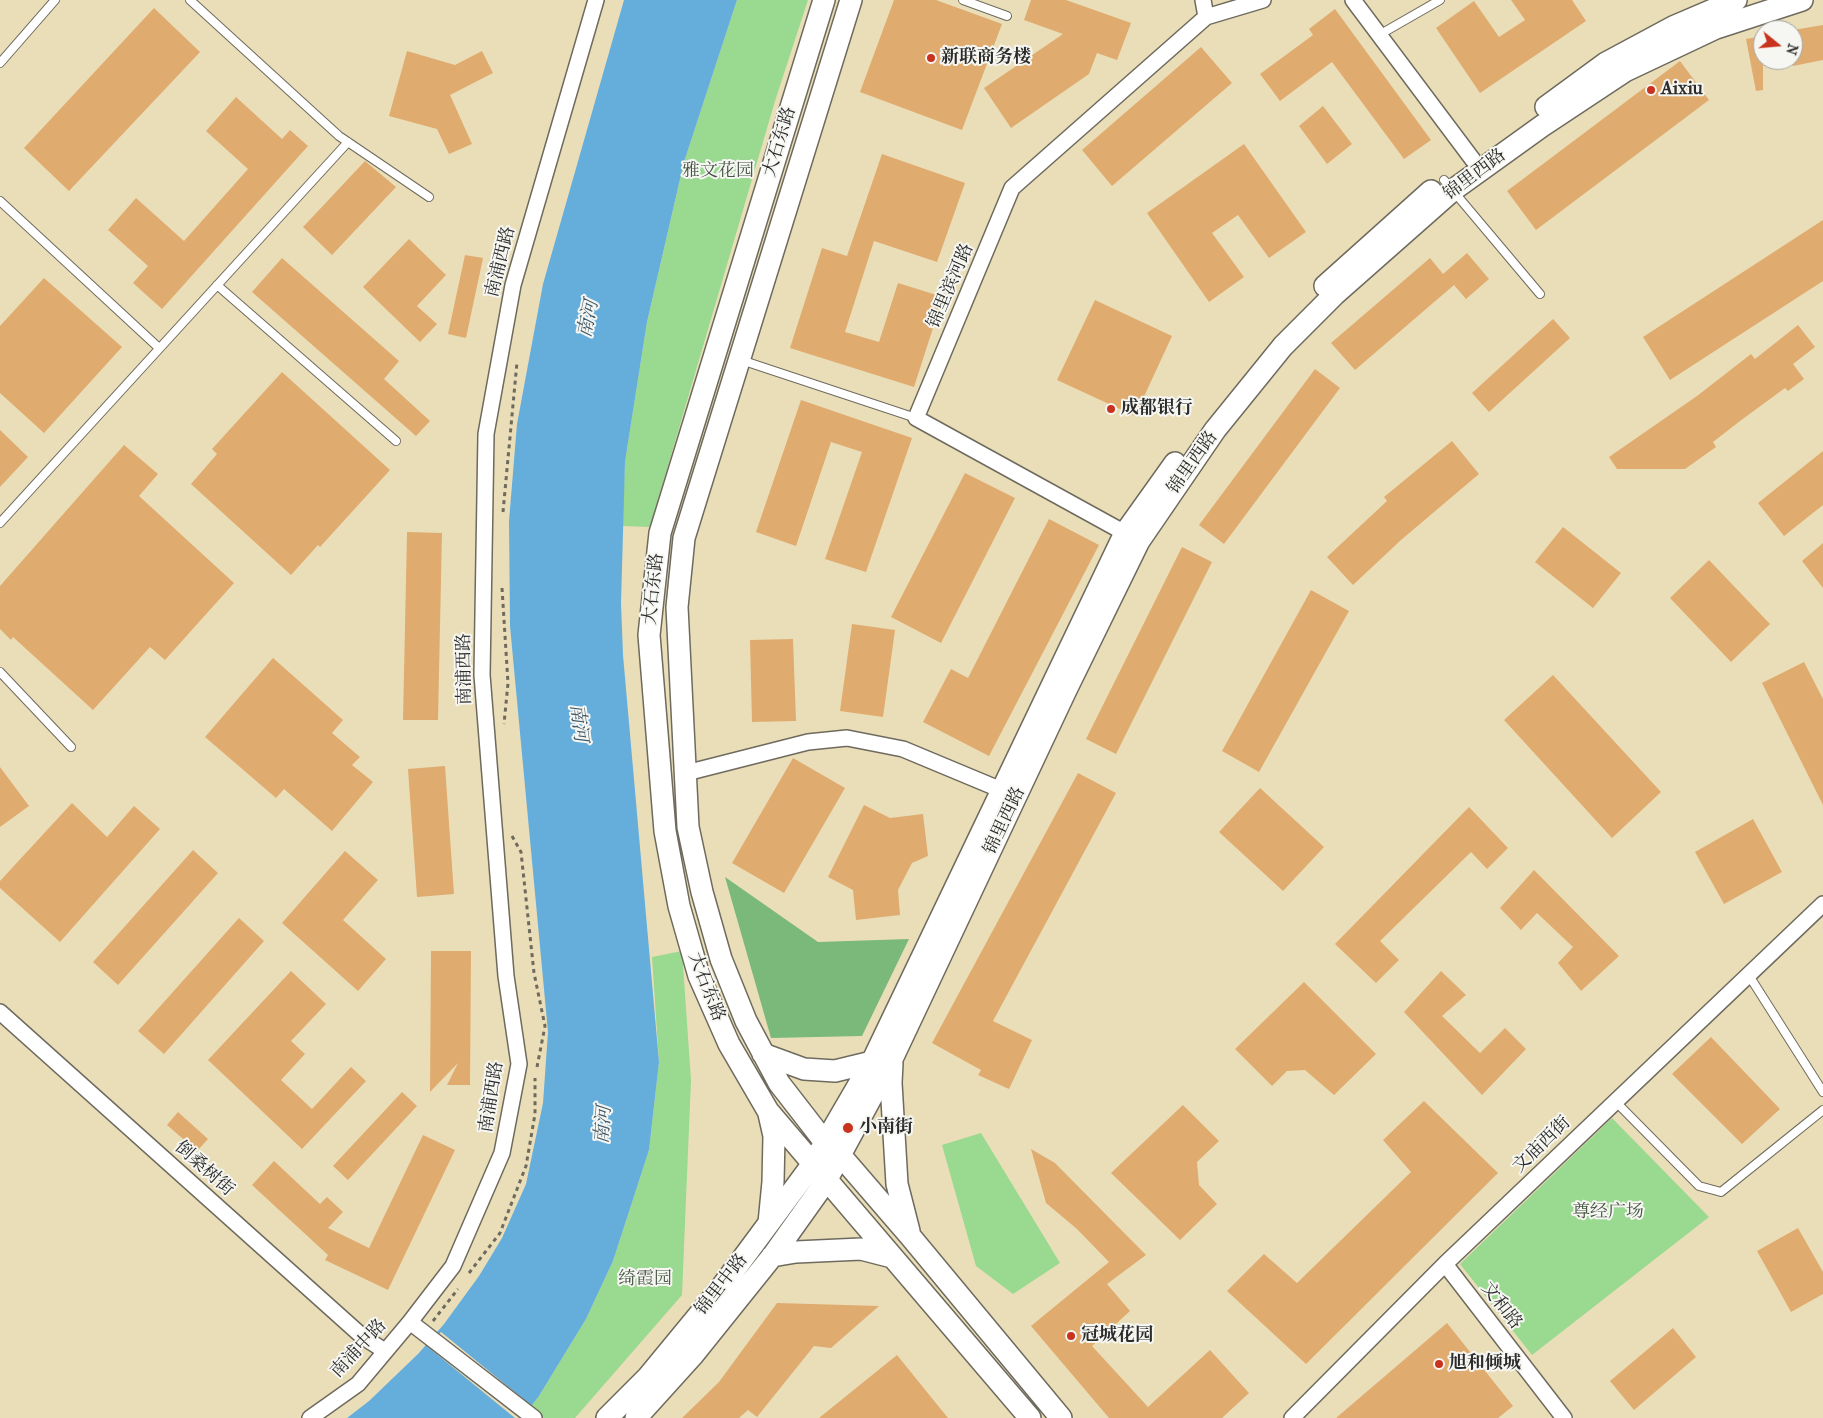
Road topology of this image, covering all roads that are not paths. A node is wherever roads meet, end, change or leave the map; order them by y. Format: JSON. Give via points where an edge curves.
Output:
{"nodes":[{"id":1,"x":55,"y":0,"type":"edge"},
{"id":2,"x":190,"y":0,"type":"edge"},
{"id":3,"x":596,"y":0,"type":"edge"},
{"id":4,"x":824,"y":0,"type":"edge"},
{"id":5,"x":851,"y":0,"type":"edge"},
{"id":6,"x":963,"y":0,"type":"edge"},
{"id":7,"x":1203,"y":0,"type":"edge"},
{"id":8,"x":1263,"y":0,"type":"edge"},
{"id":9,"x":1353,"y":0,"type":"edge"},
{"id":10,"x":1440,"y":0,"type":"edge"},
{"id":11,"x":1736,"y":0,"type":"edge"},
{"id":12,"x":1802,"y":0,"type":"edge"},
{"id":13,"x":1007,"y":16,"type":"dead end"},
{"id":14,"x":1206,"y":17,"type":"junction"},
{"id":15,"x":1379,"y":35,"type":"junction"},
{"id":16,"x":0,"y":63,"type":"edge"},
{"id":17,"x":348,"y":142,"type":"junction"},
{"id":18,"x":1473,"y":160,"type":"junction"},
{"id":19,"x":1449,"y":185,"type":"junction"},
{"id":20,"x":429,"y":198,"type":"dead end"},
{"id":21,"x":0,"y":201,"type":"edge"},
{"id":22,"x":217,"y":285,"type":"junction"},
{"id":23,"x":1540,"y":294,"type":"dead end"},
{"id":24,"x":159,"y":348,"type":"junction"},
{"id":25,"x":741,"y":360,"type":"junction"},
{"id":26,"x":916,"y":418,"type":"junction"},
{"id":27,"x":396,"y":441,"type":"dead end"},
{"id":28,"x":0,"y":523,"type":"edge"},
{"id":29,"x":1125,"y":533,"type":"junction"},
{"id":30,"x":0,"y":672,"type":"edge"},
{"id":31,"x":71,"y":747,"type":"dead end"},
{"id":32,"x":686,"y":773,"type":"junction"},
{"id":33,"x":1009,"y":793,"type":"junction"},
{"id":34,"x":1823,"y":904,"type":"edge"},
{"id":35,"x":1748,"y":974,"type":"junction"},
{"id":36,"x":0,"y":1012,"type":"edge"},
{"id":37,"x":763,"y":1054,"type":"junction"},
{"id":38,"x":882,"y":1060,"type":"junction"},
{"id":39,"x":1823,"y":1092,"type":"edge"},
{"id":40,"x":1615,"y":1101,"type":"junction"},
{"id":41,"x":1823,"y":1110,"type":"edge"},
{"id":42,"x":768,"y":1111,"type":"junction"},
{"id":43,"x":824,"y":1141,"type":"junction"},
{"id":44,"x":841,"y":1156,"type":"junction"},
{"id":45,"x":812,"y":1165,"type":"junction"},
{"id":46,"x":826,"y":1181,"type":"junction"},
{"id":47,"x":768,"y":1225,"type":"junction"},
{"id":48,"x":910,"y":1236,"type":"junction"},
{"id":49,"x":772,"y":1256,"type":"junction"},
{"id":50,"x":892,"y":1257,"type":"junction"},
{"id":51,"x":1445,"y":1264,"type":"junction"},
{"id":52,"x":410,"y":1322,"type":"junction"},
{"id":53,"x":386,"y":1351,"type":"junction"},
{"id":54,"x":310,"y":1418,"type":"edge"},
{"id":55,"x":534,"y":1418,"type":"edge"},
{"id":56,"x":607,"y":1418,"type":"edge"},
{"id":57,"x":636,"y":1418,"type":"edge"},
{"id":58,"x":1030,"y":1418,"type":"edge"},
{"id":59,"x":1061,"y":1418,"type":"edge"},
{"id":60,"x":1292,"y":1418,"type":"edge"},
{"id":61,"x":1564,"y":1418,"type":"edge"}],
"edges":[{"from":1,"to":16,"type":"lane"},
{"from":2,"to":17,"type":"lane"},
{"from":3,"to":52,"type":"street","name":"南浦西路","via":[[513,285],[486,434],[482,675],[506,976],[519,1064],[502,1153],[453,1266]]},
{"from":4,"to":42,"type":"main road","name":"大石东路","via":[[660,533],[649,635],[665,831],[679,906],[699,976],[729,1044]]},
{"from":5,"to":25,"type":"main road","name":"大石东路"},
{"from":6,"to":13,"type":"lane"},
{"from":7,"to":14,"type":"street"},
{"from":8,"to":14,"type":"street"},
{"from":9,"to":15,"type":"street"},
{"from":10,"to":15,"type":"lane"},
{"from":11,"to":18,"type":"main road","name":"锦里西路","via":[[1673,27],[1606,63]]},
{"from":12,"to":19,"type":"main road","name":"锦里西路","via":[[1716,28],[1625,71]]},
{"from":14,"to":26,"type":"street","name":"锦里滨河路","via":[[1012,188]]},
{"from":15,"to":18,"type":"street"},
{"from":17,"to":20,"type":"lane"},
{"from":17,"to":22,"type":"lane"},
{"from":18,"to":19,"type":"main road","name":"锦里西路"},
{"from":19,"to":23,"type":"lane"},
{"from":19,"to":29,"type":"main road","name":"锦里西路","via":[[1347,264],[1297,313],[1244,372]]},
{"from":19,"to":33,"type":"main road","name":"锦里西路","via":[[1283,346],[1215,430],[1139,541],[1066,690]]},
{"from":21,"to":24,"type":"lane"},
{"from":22,"to":24,"type":"lane"},
{"from":22,"to":27,"type":"lane"},
{"from":24,"to":28,"type":"lane"},
{"from":25,"to":26,"type":"lane"},
{"from":25,"to":32,"type":"main road","name":"大石东路","via":[[684,538],[677,607]]},
{"from":26,"to":29,"type":"street"},
{"from":29,"to":33,"type":"main road","name":"锦里西路"},
{"from":30,"to":31,"type":"lane"},
{"from":32,"to":33,"type":"street","via":[[808,742],[847,738],[903,749]]},
{"from":32,"to":37,"type":"main road","name":"大石东路","via":[[688,827],[702,892],[721,959]]},
{"from":33,"to":38,"type":"main road","name":"锦里西路"},
{"from":34,"to":35,"type":"street","name":"文庙西街"},
{"from":35,"to":39,"type":"lane"},
{"from":35,"to":40,"type":"street","name":"文庙西街"},
{"from":36,"to":53,"type":"street","name":"倒桑树街","via":[[363,1337]]},
{"from":37,"to":38,"type":"main road","via":[[804,1069],[835,1071]]},
{"from":37,"to":43,"type":"main road","name":"大石东路","via":[[779,1083]]},
{"from":38,"to":43,"type":"main road","name":"锦里西路"},
{"from":38,"to":44,"type":"main road","name":"锦里西路"},
{"from":38,"to":48,"type":"main road","via":[[891,1083],[897,1184]]},
{"from":40,"to":41,"type":"lane","via":[[1699,1186],[1721,1192]]},
{"from":40,"to":51,"type":"street","name":"文庙西街"},
{"from":42,"to":45,"type":"main road","name":"大石东路"},
{"from":42,"to":47,"type":"main road","via":[[774,1136]]},
{"from":43,"to":44,"type":"main road"},
{"from":43,"to":45,"type":"main road","name":"锦里中路"},
{"from":44,"to":46,"type":"main road","name":"锦里中路"},
{"from":44,"to":48,"type":"main road"},
{"from":45,"to":46,"type":"main road"},
{"from":45,"to":47,"type":"main road","name":"锦里中路"},
{"from":46,"to":49,"type":"main road","name":"锦里中路"},
{"from":46,"to":50,"type":"main road"},
{"from":47,"to":56,"type":"main road","name":"锦里中路","via":[[712,1300],[648,1377]]},
{"from":48,"to":59,"type":"main road"},
{"from":49,"to":50,"type":"main road","via":[[861,1249]]},
{"from":49,"to":57,"type":"main road","name":"锦里中路","via":[[693,1355]]},
{"from":50,"to":58,"type":"main road"},
{"from":51,"to":60,"type":"street","name":"文庙西街"},
{"from":51,"to":61,"type":"street","name":"文和路"},
{"from":52,"to":53,"type":"street","name":"南浦中路"},
{"from":52,"to":55,"type":"street"},
{"from":53,"to":54,"type":"street","name":"南浦中路","via":[[358,1384]]}]}
